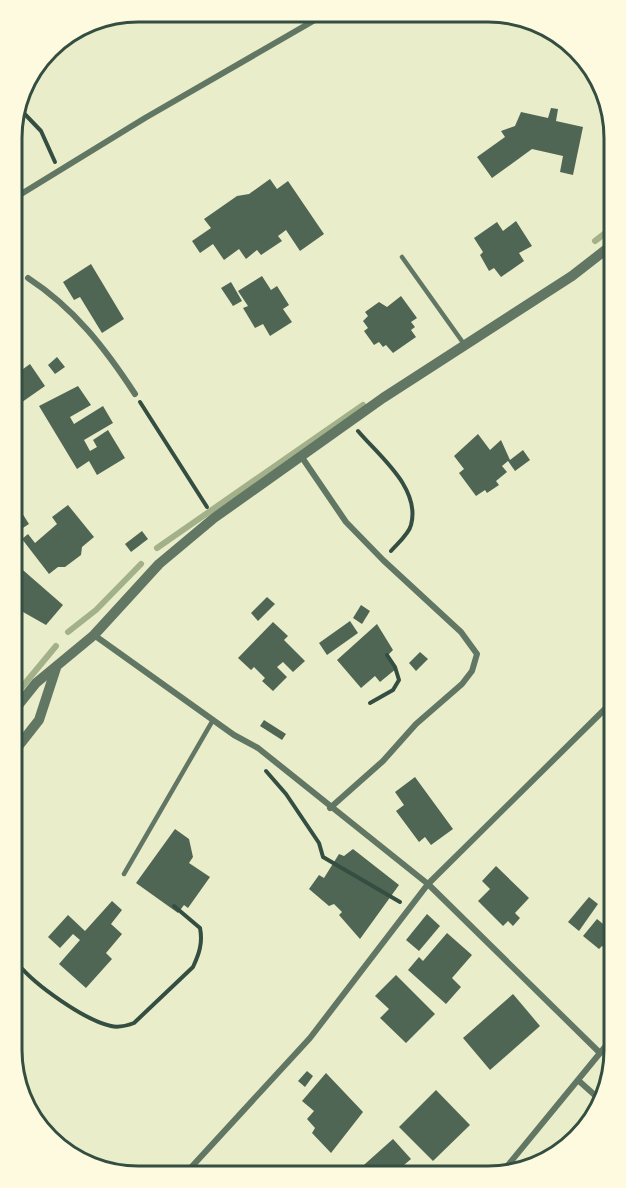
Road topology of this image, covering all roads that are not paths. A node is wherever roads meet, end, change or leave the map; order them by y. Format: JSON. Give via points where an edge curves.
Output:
{"nodes":[{"id":1,"x":312,"y":22,"type":"edge"},
{"id":2,"x":22,"y":194,"type":"edge"},
{"id":3,"x":604,"y":251,"type":"edge"},
{"id":4,"x":402,"y":257,"type":"dead end"},
{"id":5,"x":28,"y":278,"type":"dead end"},
{"id":6,"x":466,"y":346,"type":"junction"},
{"id":7,"x":135,"y":394,"type":"road end"},
{"id":8,"x":301,"y":456,"type":"junction"},
{"id":9,"x":94,"y":635,"type":"junction"},
{"id":10,"x":56,"y":668,"type":"junction"},
{"id":11,"x":22,"y":700,"type":"edge"},
{"id":12,"x":603,"y":711,"type":"edge"},
{"id":13,"x":213,"y":720,"type":"junction"},
{"id":14,"x":22,"y":742,"type":"edge"},
{"id":15,"x":330,"y":808,"type":"junction"},
{"id":16,"x":124,"y":874,"type":"dead end"},
{"id":17,"x":428,"y":884,"type":"junction"},
{"id":18,"x":603,"y":1049,"type":"edge"},
{"id":19,"x":600,"y":1053,"type":"junction"},
{"id":20,"x":579,"y":1081,"type":"junction"},
{"id":21,"x":595,"y":1095,"type":"edge"},
{"id":22,"x":509,"y":1164,"type":"edge"},
{"id":23,"x":192,"y":1166,"type":"edge"}],
"edges":[{"from":1,"to":2,"type":"street"},
{"from":3,"to":6,"type":"street"},
{"from":4,"to":6,"type":"lane"},
{"from":5,"to":7,"type":"street","via":[[50,292],[87,326]]},
{"from":6,"to":8,"type":"street"},
{"from":8,"to":9,"type":"street","via":[[214,518],[159,564]]},
{"from":8,"to":15,"type":"street","via":[[346,522],[461,632],[477,654],[472,671],[462,684]]},
{"from":9,"to":10,"type":"street"},
{"from":9,"to":13,"type":"street"},
{"from":10,"to":11,"type":"street"},
{"from":10,"to":14,"type":"street","via":[[39,720]]},
{"from":12,"to":17,"type":"street"},
{"from":13,"to":15,"type":"street","via":[[258,748]]},
{"from":13,"to":16,"type":"lane"},
{"from":15,"to":17,"type":"street"},
{"from":17,"to":19,"type":"street"},
{"from":17,"to":23,"type":"street","via":[[310,1038]]},
{"from":18,"to":19,"type":"street"},
{"from":19,"to":20,"type":"street"},
{"from":20,"to":21,"type":"street"},
{"from":20,"to":22,"type":"street"}]}
